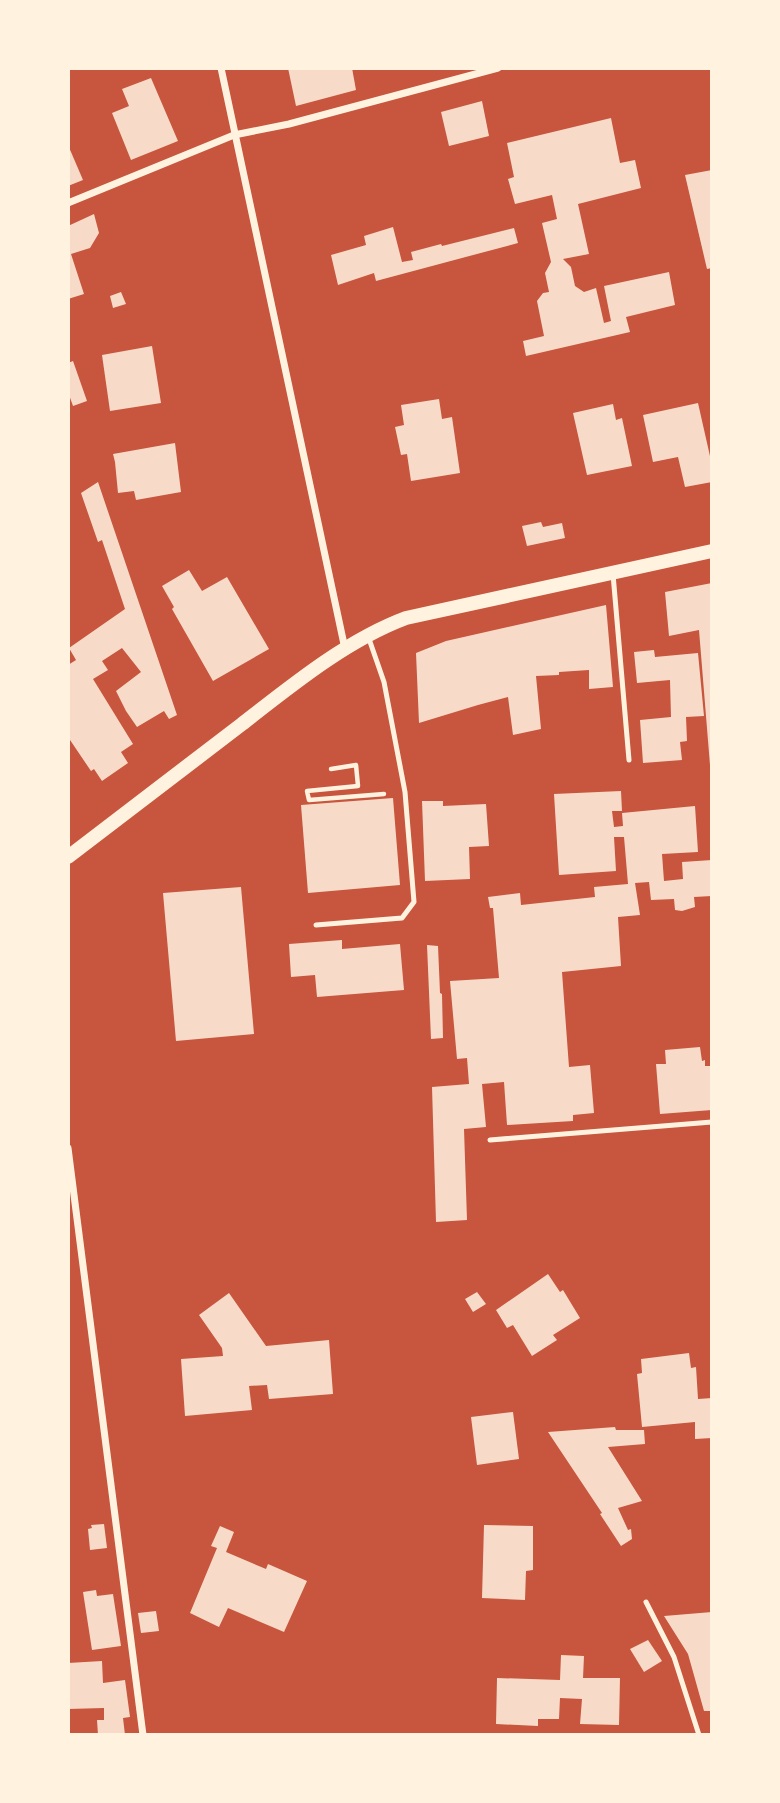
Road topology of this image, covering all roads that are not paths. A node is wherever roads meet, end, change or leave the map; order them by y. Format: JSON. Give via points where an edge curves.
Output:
{"nodes":[{"id":1,"x":221,"y":68,"type":"edge"},
{"id":2,"x":498,"y":68,"type":"edge"},
{"id":3,"x":234,"y":135,"type":"junction"},
{"id":4,"x":68,"y":203,"type":"edge"},
{"id":5,"x":712,"y":551,"type":"edge"},
{"id":6,"x":613,"y":571,"type":"junction"},
{"id":7,"x":368,"y":636,"type":"junction"},
{"id":8,"x":345,"y":650,"type":"junction"},
{"id":9,"x":629,"y":760,"type":"dead end"},
{"id":10,"x":68,"y":857,"type":"edge"},
{"id":11,"x":316,"y":925,"type":"dead end"},
{"id":12,"x":712,"y":1122,"type":"edge"},
{"id":13,"x":490,"y":1140,"type":"dead end"},
{"id":14,"x":68,"y":1148,"type":"edge"},
{"id":15,"x":646,"y":1602,"type":"dead end"},
{"id":16,"x":143,"y":1735,"type":"edge"},
{"id":17,"x":699,"y":1735,"type":"edge"}],
"edges":[{"from":1,"to":3,"type":"street"},
{"from":2,"to":3,"type":"street"},
{"from":3,"to":4,"type":"street"},
{"from":3,"to":8,"type":"street"},
{"from":5,"to":6,"type":"main road"},
{"from":6,"to":7,"type":"main road","via":[[407,618]]},
{"from":6,"to":9,"type":"lane"},
{"from":7,"to":8,"type":"main road"},
{"from":7,"to":11,"type":"lane","via":[[384,682],[405,792],[414,902],[401,918]]},
{"from":8,"to":10,"type":"main road"},
{"from":12,"to":13,"type":"lane"},
{"from":14,"to":16,"type":"street"},
{"from":15,"to":17,"type":"lane","via":[[674,1657]]}]}
